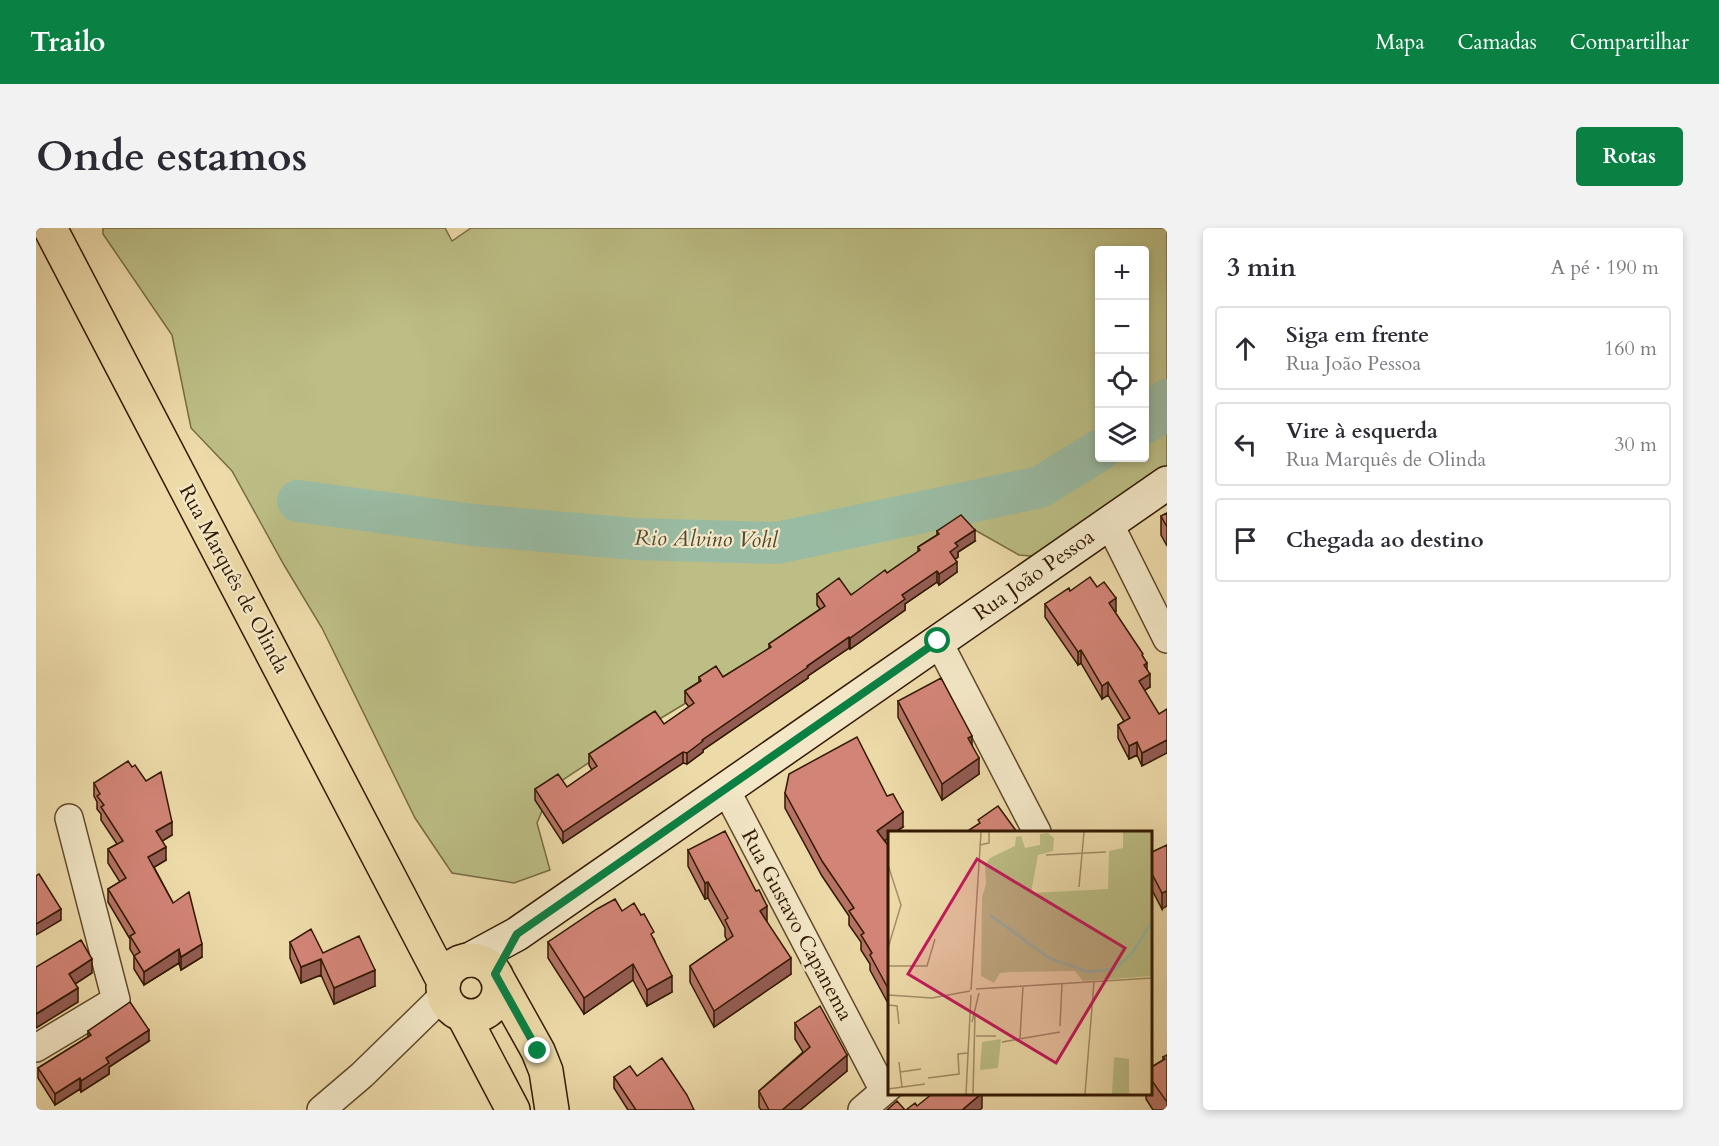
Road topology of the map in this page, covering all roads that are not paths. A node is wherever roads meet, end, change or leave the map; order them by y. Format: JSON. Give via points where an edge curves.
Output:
{"nodes":[{"id":1,"x":50,"y":228,"type":"edge"},
{"id":2,"x":1167,"y":483,"type":"edge"},
{"id":3,"x":1109,"y":523,"type":"junction"},
{"id":4,"x":1167,"y":639,"type":"edge"},
{"id":5,"x":938,"y":641,"type":"junction"},
{"id":6,"x":725,"y":788,"type":"junction"},
{"id":7,"x":69,"y":818,"type":"dead end"},
{"id":8,"x":1036,"y":831,"type":"edge"},
{"id":9,"x":417,"y":930,"type":"junction"},
{"id":10,"x":482,"y":967,"type":"junction"},
{"id":11,"x":450,"y":997,"type":"junction"},
{"id":12,"x":36,"y":1048,"type":"edge"},
{"id":13,"x":887,"y":1089,"type":"edge"},
{"id":14,"x":509,"y":1102,"type":"edge"},
{"id":15,"x":553,"y":1109,"type":"edge"},
{"id":16,"x":321,"y":1110,"type":"edge"},
{"id":17,"x":862,"y":1110,"type":"edge"}],
"edges":[{"from":1,"to":9,"type":"main road","name":"Rua Marquês de Olinda"},
{"from":2,"to":3,"type":"street","name":"Rua João Pessoa"},
{"from":3,"to":4,"type":"street"},
{"from":3,"to":5,"type":"street","name":"Rua João Pessoa"},
{"from":5,"to":6,"type":"street","name":"Rua João Pessoa"},
{"from":5,"to":8,"type":"street"},
{"from":6,"to":10,"type":"street","name":"Rua João Pessoa","via":[[517,934]]},
{"from":6,"to":13,"type":"street","name":"Rua Gustavo Capanema","via":[[868,1061]]},
{"from":7,"to":12,"type":"street","via":[[116,1000]]},
{"from":9,"to":10,"type":"main road","name":"Rua Marquês de Olinda","via":[[435,946]]},
{"from":9,"to":11,"type":"main road","name":"Rua Marquês de Olinda"},
{"from":10,"to":11,"type":"main road","via":[[460,962],[453,967],[447,974]]},
{"from":10,"to":11,"type":"main road","via":[[498,983],[499,992],[490,1008],[473,1016]]},
{"from":10,"to":15,"type":"main road","via":[[538,1051]]},
{"from":11,"to":14,"type":"main road","name":"Rua Marquês de Olinda"},
{"from":11,"to":16,"type":"street"},
{"from":13,"to":17,"type":"street"},
{"from":14,"to":15,"type":"main road"}]}
